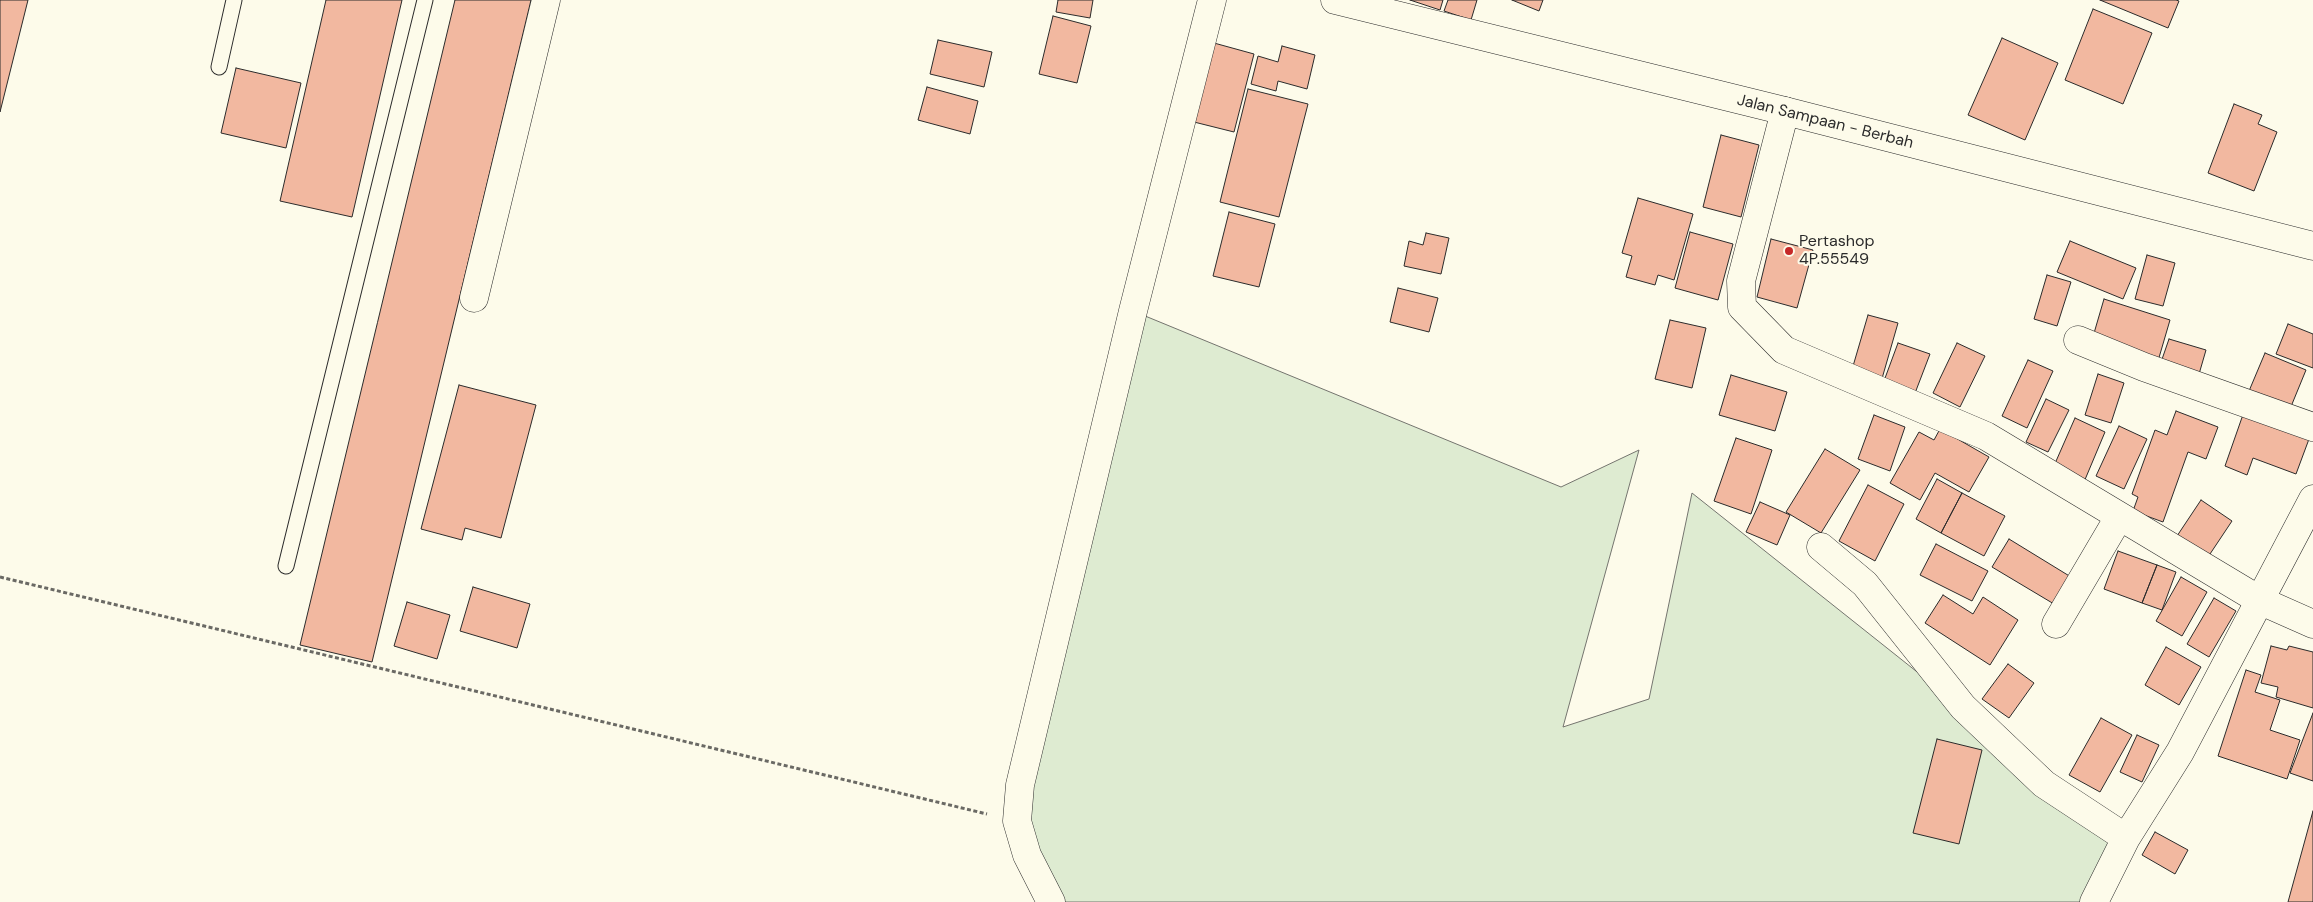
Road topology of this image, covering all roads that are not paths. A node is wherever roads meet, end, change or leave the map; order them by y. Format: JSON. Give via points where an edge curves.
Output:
{"nodes":[{"id":1,"x":234,"y":0,"type":"edge"},
{"id":2,"x":425,"y":0,"type":"edge"},
{"id":3,"x":546,"y":0,"type":"edge"},
{"id":4,"x":1212,"y":0,"type":"edge"},
{"id":5,"x":1335,"y":0,"type":"edge"},
{"id":6,"x":219,"y":68,"type":"dead end"},
{"id":7,"x":1785,"y":111,"type":"junction"},
{"id":8,"x":2313,"y":246,"type":"edge"},
{"id":9,"x":474,"y":298,"type":"dead end"},
{"id":10,"x":2078,"y":340,"type":"dead end"},
{"id":11,"x":2313,"y":427,"type":"edge"},
{"id":12,"x":2313,"y":500,"type":"edge"},
{"id":13,"x":2119,"y":517,"type":"junction"},
{"id":14,"x":1821,"y":547,"type":"dead end"},
{"id":15,"x":286,"y":566,"type":"dead end"},
{"id":16,"x":2261,"y":601,"type":"junction"},
{"id":17,"x":2056,"y":624,"type":"dead end"},
{"id":18,"x":2313,"y":624,"type":"edge"},
{"id":19,"x":2126,"y":838,"type":"junction"},
{"id":20,"x":1052,"y":902,"type":"edge"},
{"id":21,"x":2094,"y":902,"type":"edge"}],
"edges":[{"from":1,"to":6,"type":"lane"},
{"from":2,"to":15,"type":"lane"},
{"from":3,"to":9,"type":"street"},
{"from":4,"to":20,"type":"street","via":[[1020,785],[1017,821],[1027,855]]},
{"from":5,"to":7,"type":"street","name":"Jalan Sampaan - Berbah"},
{"from":7,"to":8,"type":"street","name":"Jalan Sampaan - Berbah"},
{"from":7,"to":13,"type":"street","via":[[1741,281],[1742,306],[1784,350],[1986,436]]},
{"from":10,"to":11,"type":"street"},
{"from":12,"to":16,"type":"street"},
{"from":13,"to":16,"type":"street"},
{"from":13,"to":17,"type":"street"},
{"from":14,"to":19,"type":"street","via":[[1865,584],[1964,707],[2044,784]]},
{"from":16,"to":18,"type":"street"},
{"from":16,"to":19,"type":"street","via":[[2180,752]]},
{"from":19,"to":21,"type":"street"}]}
